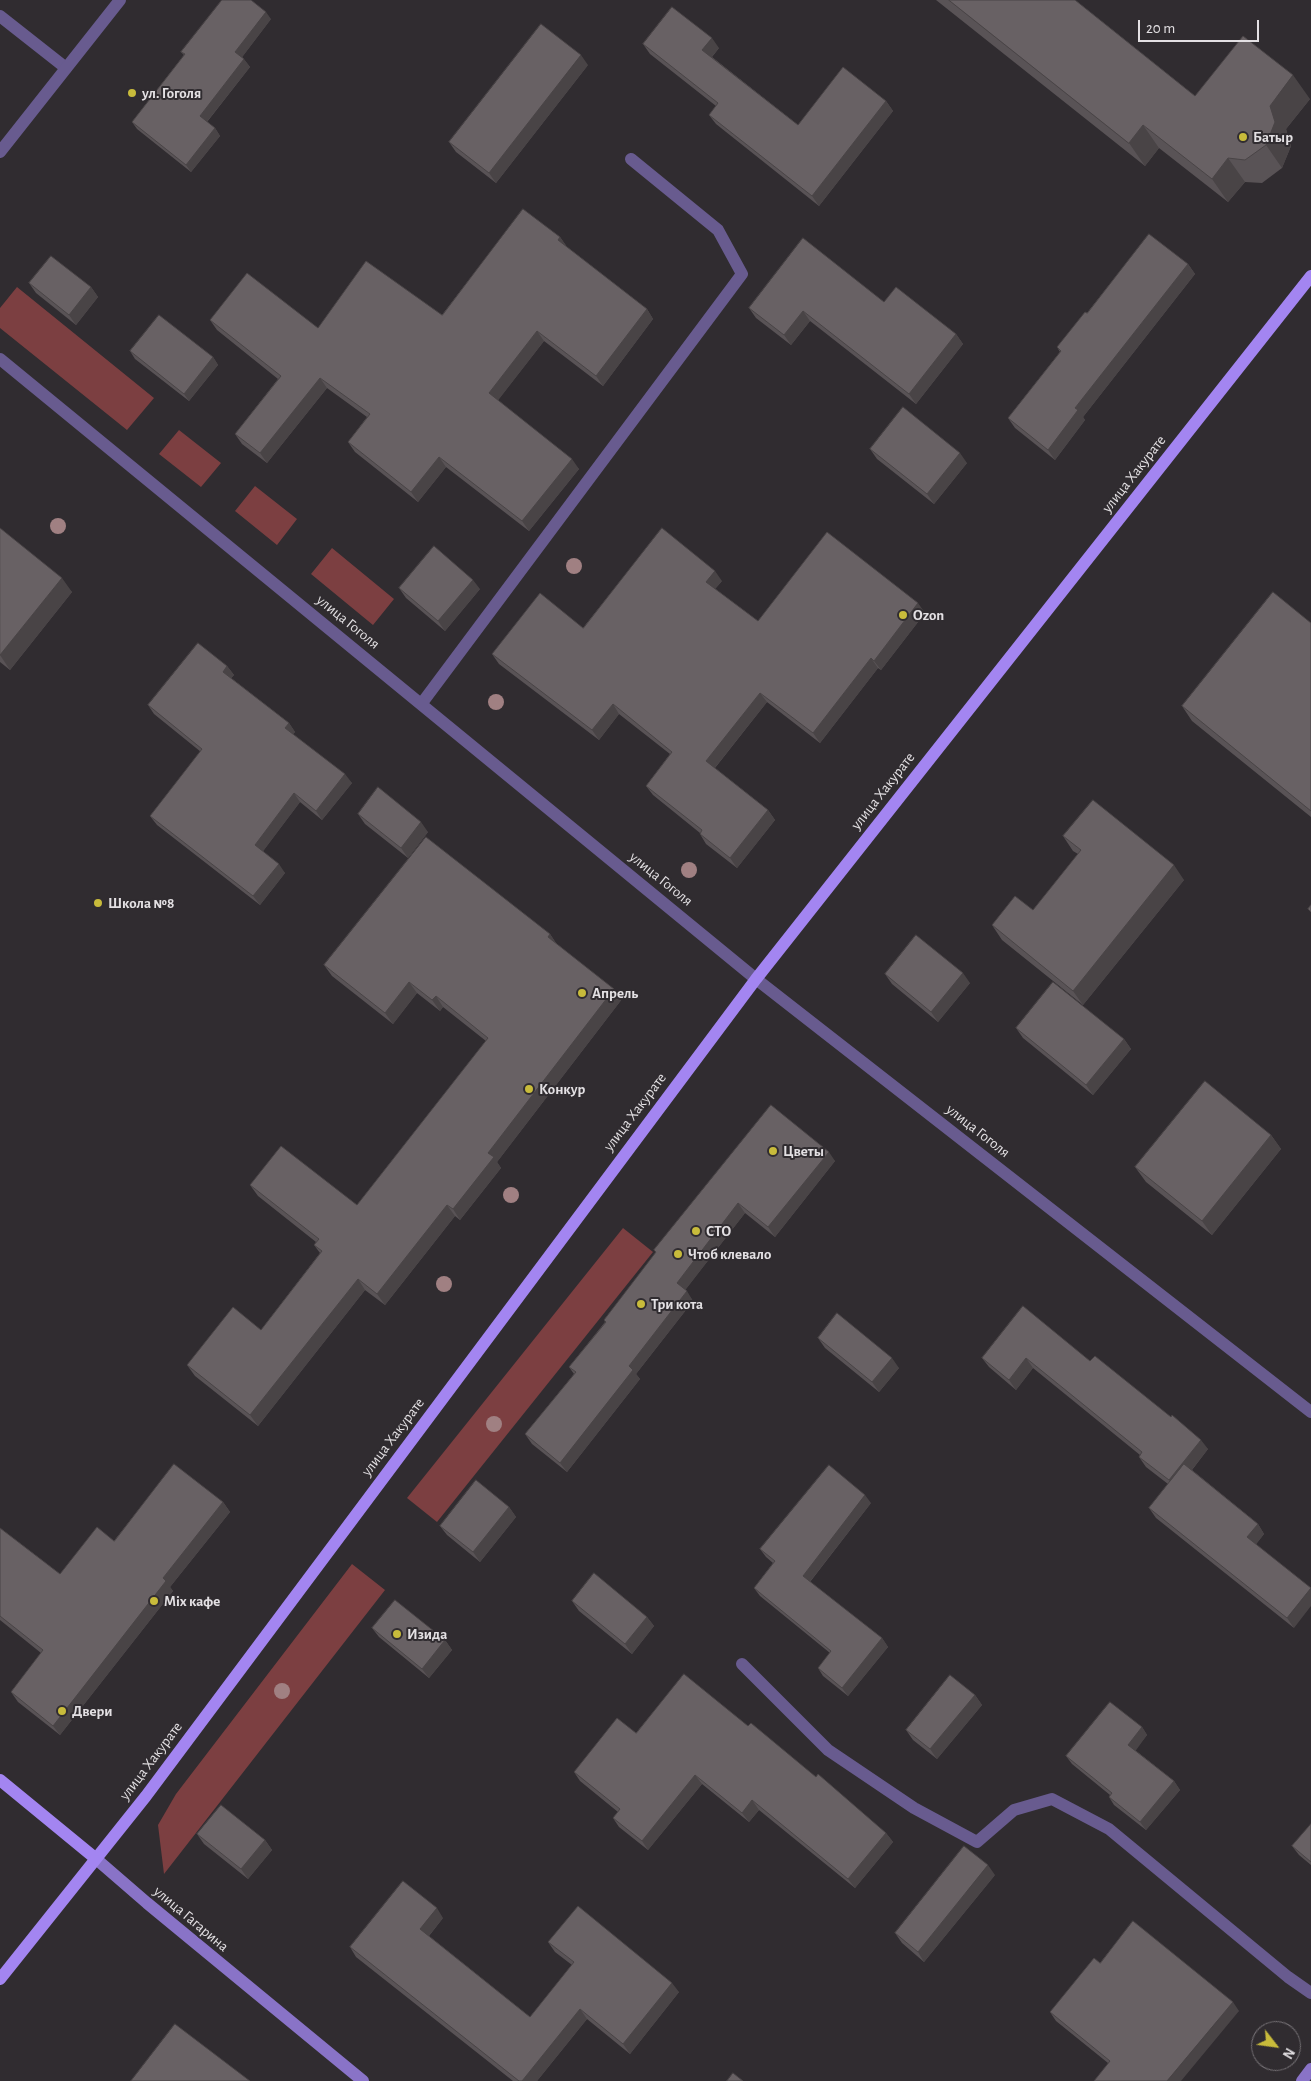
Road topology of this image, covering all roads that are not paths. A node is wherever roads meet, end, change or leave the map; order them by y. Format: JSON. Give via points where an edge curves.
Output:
{"nodes":[{"id":1,"x":120,"y":0,"type":"edge"},
{"id":2,"x":0,"y":16,"type":"edge"},
{"id":3,"x":66,"y":68,"type":"junction"},
{"id":4,"x":0,"y":152,"type":"edge"},
{"id":5,"x":631,"y":159,"type":"dead end"},
{"id":6,"x":1311,"y":276,"type":"edge"},
{"id":7,"x":0,"y":359,"type":"edge"},
{"id":8,"x":422,"y":703,"type":"junction"},
{"id":9,"x":756,"y":978,"type":"junction"},
{"id":10,"x":1311,"y":1412,"type":"edge"},
{"id":11,"x":742,"y":1664,"type":"dead end"},
{"id":12,"x":0,"y":1780,"type":"edge"},
{"id":13,"x":95,"y":1858,"type":"junction"},
{"id":14,"x":0,"y":1979,"type":"edge"},
{"id":15,"x":1311,"y":1993,"type":"edge"},
{"id":16,"x":1311,"y":2069,"type":"edge"},
{"id":17,"x":363,"y":2081,"type":"edge"},
{"id":18,"x":1302,"y":2081,"type":"edge"}],
"edges":[{"from":1,"to":3,"type":"street"},
{"from":2,"to":3,"type":"street"},
{"from":3,"to":4,"type":"street"},
{"from":5,"to":8,"type":"street","via":[[718,230],[742,274]]},
{"from":6,"to":9,"type":"main road","name":"улица Хакурате"},
{"from":7,"to":8,"type":"street","name":"улица Гоголя"},
{"from":8,"to":9,"type":"street","name":"улица Гоголя"},
{"from":9,"to":10,"type":"street","name":"улица Гоголя"},
{"from":9,"to":13,"type":"main road","name":"улица Хакурате","via":[[146,1796]]},
{"from":11,"to":15,"type":"street","via":[[828,1750],[914,1808],[977,1842],[1014,1810],[1052,1799],[1109,1829]]},
{"from":12,"to":13,"type":"main road","name":"улица Гагарина"},
{"from":13,"to":14,"type":"main road","name":"улица Хакурате"},
{"from":13,"to":17,"type":"street","name":"улица Гагарина"},
{"from":16,"to":18,"type":"street"}]}
